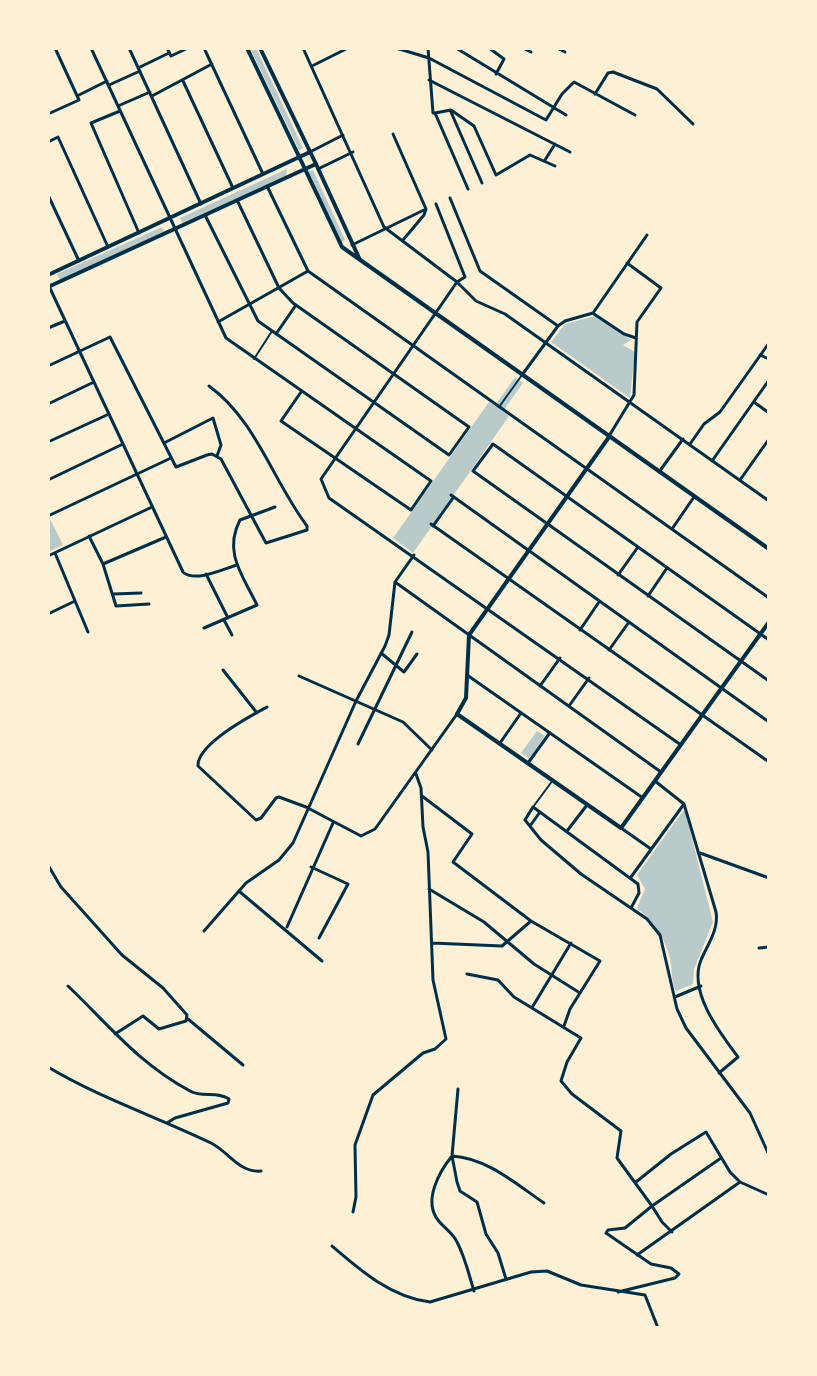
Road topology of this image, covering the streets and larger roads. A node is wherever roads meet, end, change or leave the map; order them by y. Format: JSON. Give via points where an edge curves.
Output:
{"nodes":[{"id":1,"x":55,"y":48,"type":"edge"},
{"id":2,"x":92,"y":48,"type":"edge"},
{"id":3,"x":129,"y":48,"type":"edge"},
{"id":4,"x":167,"y":48,"type":"edge"},
{"id":5,"x":188,"y":48,"type":"edge"},
{"id":6,"x":211,"y":48,"type":"edge"},
{"id":7,"x":247,"y":48,"type":"edge"},
{"id":8,"x":260,"y":48,"type":"edge"},
{"id":9,"x":303,"y":48,"type":"edge"},
{"id":10,"x":348,"y":48,"type":"edge"},
{"id":11,"x":396,"y":48,"type":"edge"},
{"id":12,"x":428,"y":48,"type":"edge"},
{"id":13,"x":456,"y":48,"type":"edge"},
{"id":14,"x":489,"y":48,"type":"edge"},
{"id":15,"x":523,"y":48,"type":"edge"},
{"id":16,"x":557,"y":48,"type":"edge"},
{"id":17,"x":205,"y":49,"type":"edge"},
{"id":18,"x":531,"y":52,"type":"dead end"},
{"id":19,"x":565,"y":52,"type":"dead end"},
{"id":20,"x":170,"y":55,"type":"junction"},
{"id":21,"x":429,"y":58,"type":"junction"},
{"id":22,"x":212,"y":64,"type":"junction"},
{"id":23,"x":312,"y":66,"type":"junction"},
{"id":24,"x":139,"y":69,"type":"junction"},
{"id":25,"x":496,"y":74,"type":"junction"},
{"id":26,"x":429,"y":80,"type":"junction"},
{"id":27,"x":107,"y":81,"type":"junction"},
{"id":28,"x":183,"y":81,"type":"junction"},
{"id":29,"x":109,"y":85,"type":"junction"},
{"id":30,"x":151,"y":94,"type":"junction"},
{"id":31,"x":595,"y":94,"type":"junction"},
{"id":32,"x":78,"y":98,"type":"junction"},
{"id":33,"x":118,"y":106,"type":"junction"},
{"id":34,"x":553,"y":107,"type":"junction"},
{"id":35,"x":451,"y":110,"type":"junction"},
{"id":36,"x":120,"y":111,"type":"junction"},
{"id":37,"x":434,"y":113,"type":"junction"},
{"id":38,"x":48,"y":114,"type":"edge"},
{"id":39,"x":567,"y":115,"type":"dead end"},
{"id":40,"x":635,"y":115,"type":"dead end"},
{"id":41,"x":693,"y":124,"type":"dead end"},
{"id":42,"x":393,"y":134,"type":"dead end"},
{"id":43,"x":344,"y":135,"type":"junction"},
{"id":44,"x":48,"y":142,"type":"edge"},
{"id":45,"x":555,"y":144,"type":"junction"},
{"id":46,"x":310,"y":152,"type":"junction"},
{"id":47,"x":353,"y":152,"type":"junction"},
{"id":48,"x":570,"y":152,"type":"dead end"},
{"id":49,"x":299,"y":157,"type":"junction"},
{"id":50,"x":545,"y":160,"type":"junction"},
{"id":51,"x":555,"y":166,"type":"dead end"},
{"id":52,"x":317,"y":167,"type":"junction"},
{"id":53,"x":305,"y":169,"type":"junction"},
{"id":54,"x":263,"y":175,"type":"junction"},
{"id":55,"x":482,"y":183,"type":"dead end"},
{"id":56,"x":267,"y":186,"type":"junction"},
{"id":57,"x":234,"y":189,"type":"junction"},
{"id":58,"x":468,"y":189,"type":"dead end"},
{"id":59,"x":48,"y":195,"type":"edge"},
{"id":60,"x":450,"y":198,"type":"dead end"},
{"id":61,"x":237,"y":200,"type":"junction"},
{"id":62,"x":201,"y":204,"type":"junction"},
{"id":63,"x":436,"y":204,"type":"dead end"},
{"id":64,"x":426,"y":209,"type":"junction"},
{"id":65,"x":205,"y":215,"type":"junction"},
{"id":66,"x":171,"y":218,"type":"junction"},
{"id":67,"x":384,"y":227,"type":"junction"},
{"id":68,"x":177,"y":228,"type":"junction"},
{"id":69,"x":139,"y":232,"type":"junction"},
{"id":70,"x":647,"y":235,"type":"dead end"},
{"id":71,"x":403,"y":240,"type":"junction"},
{"id":72,"x":352,"y":245,"type":"junction"},
{"id":73,"x":108,"y":247,"type":"junction"},
{"id":74,"x":361,"y":260,"type":"junction"},
{"id":75,"x":79,"y":261,"type":"junction"},
{"id":76,"x":627,"y":263,"type":"junction"},
{"id":77,"x":308,"y":271,"type":"junction"},
{"id":78,"x":48,"y":275,"type":"edge"},
{"id":79,"x":457,"y":282,"type":"junction"},
{"id":80,"x":48,"y":286,"type":"edge"},
{"id":81,"x":279,"y":288,"type":"junction"},
{"id":82,"x":296,"y":305,"type":"junction"},
{"id":83,"x":249,"y":306,"type":"junction"},
{"id":84,"x":593,"y":313,"type":"junction"},
{"id":85,"x":436,"y":315,"type":"junction"},
{"id":86,"x":65,"y":321,"type":"junction"},
{"id":87,"x":218,"y":322,"type":"junction"},
{"id":88,"x":558,"y":326,"type":"junction"},
{"id":89,"x":48,"y":328,"type":"edge"},
{"id":90,"x":274,"y":333,"type":"junction"},
{"id":91,"x":636,"y":338,"type":"junction"},
{"id":92,"x":545,"y":343,"type":"junction"},
{"id":93,"x":769,"y":343,"type":"edge"},
{"id":94,"x":414,"y":346,"type":"junction"},
{"id":95,"x":80,"y":351,"type":"junction"},
{"id":96,"x":760,"y":355,"type":"junction"},
{"id":97,"x":254,"y":359,"type":"junction"},
{"id":98,"x":769,"y":359,"type":"edge"},
{"id":99,"x":48,"y":366,"type":"edge"},
{"id":100,"x":394,"y":375,"type":"junction"},
{"id":101,"x":522,"y":375,"type":"junction"},
{"id":102,"x":94,"y":382,"type":"junction"},
{"id":103,"x":768,"y":383,"type":"edge"},
{"id":104,"x":209,"y":386,"type":"dead end"},
{"id":105,"x":301,"y":392,"type":"junction"},
{"id":106,"x":374,"y":402,"type":"junction"},
{"id":107,"x":754,"y":402,"type":"junction"},
{"id":108,"x":632,"y":403,"type":"junction"},
{"id":109,"x":48,"y":404,"type":"edge"},
{"id":110,"x":499,"y":407,"type":"junction"},
{"id":111,"x":769,"y":413,"type":"edge"},
{"id":112,"x":108,"y":414,"type":"junction"},
{"id":113,"x":356,"y":429,"type":"junction"},
{"id":114,"x":609,"y":437,"type":"junction"},
{"id":115,"x":769,"y":439,"type":"edge"},
{"id":116,"x":683,"y":440,"type":"junction"},
{"id":117,"x":48,"y":442,"type":"edge"},
{"id":118,"x":164,"y":443,"type":"junction"},
{"id":119,"x":123,"y":444,"type":"junction"},
{"id":120,"x":690,"y":444,"type":"junction"},
{"id":121,"x":217,"y":456,"type":"junction"},
{"id":122,"x":171,"y":458,"type":"junction"},
{"id":123,"x":334,"y":459,"type":"junction"},
{"id":124,"x":712,"y":460,"type":"junction"},
{"id":125,"x":586,"y":468,"type":"junction"},
{"id":126,"x":659,"y":472,"type":"junction"},
{"id":127,"x":137,"y":475,"type":"junction"},
{"id":128,"x":48,"y":480,"type":"edge"},
{"id":129,"x":740,"y":480,"type":"junction"},
{"id":130,"x":567,"y":496,"type":"junction"},
{"id":131,"x":694,"y":497,"type":"junction"},
{"id":132,"x":769,"y":500,"type":"edge"},
{"id":133,"x":152,"y":507,"type":"junction"},
{"id":134,"x":275,"y":507,"type":"dead end"},
{"id":135,"x":248,"y":515,"type":"junction"},
{"id":136,"x":48,"y":516,"type":"edge"},
{"id":137,"x":547,"y":524,"type":"junction"},
{"id":138,"x":672,"y":529,"type":"junction"},
{"id":139,"x":89,"y":536,"type":"junction"},
{"id":140,"x":166,"y":537,"type":"junction"},
{"id":141,"x":638,"y":547,"type":"junction"},
{"id":142,"x":769,"y":549,"type":"edge"},
{"id":143,"x":528,"y":550,"type":"junction"},
{"id":144,"x":55,"y":553,"type":"junction"},
{"id":145,"x":414,"y":555,"type":"junction"},
{"id":146,"x":48,"y":556,"type":"edge"},
{"id":147,"x":103,"y":564,"type":"junction"},
{"id":148,"x":237,"y":565,"type":"junction"},
{"id":149,"x":668,"y":568,"type":"junction"},
{"id":150,"x":206,"y":574,"type":"junction"},
{"id":151,"x":618,"y":575,"type":"junction"},
{"id":152,"x":508,"y":579,"type":"junction"},
{"id":153,"x":395,"y":582,"type":"junction"},
{"id":154,"x":141,"y":593,"type":"dead end"},
{"id":155,"x":113,"y":594,"type":"junction"},
{"id":156,"x":648,"y":596,"type":"junction"},
{"id":157,"x":769,"y":598,"type":"edge"},
{"id":158,"x":75,"y":601,"type":"junction"},
{"id":159,"x":599,"y":601,"type":"junction"},
{"id":160,"x":149,"y":604,"type":"dead end"},
{"id":161,"x":488,"y":608,"type":"junction"},
{"id":162,"x":48,"y":614,"type":"edge"},
{"id":163,"x":226,"y":619,"type":"junction"},
{"id":164,"x":629,"y":622,"type":"junction"},
{"id":165,"x":769,"y":622,"type":"edge"},
{"id":166,"x":204,"y":628,"type":"dead end"},
{"id":167,"x":580,"y":630,"type":"junction"},
{"id":168,"x":88,"y":632,"type":"dead end"},
{"id":169,"x":412,"y":632,"type":"dead end"},
{"id":170,"x":760,"y":634,"type":"junction"},
{"id":171,"x":232,"y":635,"type":"dead end"},
{"id":172,"x":469,"y":635,"type":"junction"},
{"id":173,"x":769,"y":640,"type":"edge"},
{"id":174,"x":609,"y":650,"type":"junction"},
{"id":175,"x":380,"y":653,"type":"junction"},
{"id":176,"x":417,"y":654,"type":"dead end"},
{"id":177,"x":560,"y":658,"type":"junction"},
{"id":178,"x":741,"y":661,"type":"junction"},
{"id":179,"x":395,"y":664,"type":"junction"},
{"id":180,"x":223,"y":670,"type":"dead end"},
{"id":181,"x":467,"y":675,"type":"junction"},
{"id":182,"x":299,"y":676,"type":"dead end"},
{"id":183,"x":589,"y":678,"type":"junction"},
{"id":184,"x":769,"y":681,"type":"edge"},
{"id":185,"x":540,"y":686,"type":"junction"},
{"id":186,"x":721,"y":688,"type":"junction"},
{"id":187,"x":356,"y":701,"type":"junction"},
{"id":188,"x":569,"y":706,"type":"junction"},
{"id":189,"x":267,"y":707,"type":"dead end"},
{"id":190,"x":374,"y":710,"type":"junction"},
{"id":191,"x":257,"y":713,"type":"junction"},
{"id":192,"x":521,"y":713,"type":"junction"},
{"id":193,"x":457,"y":714,"type":"junction"},
{"id":194,"x":702,"y":715,"type":"junction"},
{"id":195,"x":769,"y":722,"type":"edge"},
{"id":196,"x":549,"y":734,"type":"junction"},
{"id":197,"x":500,"y":743,"type":"junction"},
{"id":198,"x":358,"y":744,"type":"dead end"},
{"id":199,"x":681,"y":745,"type":"junction"},
{"id":200,"x":432,"y":751,"type":"junction"},
{"id":201,"x":769,"y":762,"type":"edge"},
{"id":202,"x":528,"y":763,"type":"junction"},
{"id":203,"x":661,"y":772,"type":"junction"},
{"id":204,"x":416,"y":774,"type":"junction"},
{"id":205,"x":553,"y":780,"type":"junction"},
{"id":206,"x":655,"y":781,"type":"junction"},
{"id":207,"x":421,"y":795,"type":"junction"},
{"id":208,"x":643,"y":798,"type":"junction"},
{"id":209,"x":684,"y":804,"type":"junction"},
{"id":210,"x":587,"y":805,"type":"junction"},
{"id":211,"x":306,"y":807,"type":"junction"},
{"id":212,"x":533,"y":807,"type":"junction"},
{"id":213,"x":540,"y":812,"type":"junction"},
{"id":214,"x":333,"y":823,"type":"junction"},
{"id":215,"x":530,"y":825,"type":"junction"},
{"id":216,"x":621,"y":828,"type":"junction"},
{"id":217,"x":567,"y":831,"type":"junction"},
{"id":218,"x":651,"y":849,"type":"junction"},
{"id":219,"x":700,"y":854,"type":"junction"},
{"id":220,"x":48,"y":866,"type":"edge"},
{"id":221,"x":311,"y":867,"type":"junction"},
{"id":222,"x":631,"y":878,"type":"junction"},
{"id":223,"x":769,"y":878,"type":"edge"},
{"id":224,"x":429,"y":889,"type":"junction"},
{"id":225,"x":240,"y":892,"type":"junction"},
{"id":226,"x":631,"y":908,"type":"junction"},
{"id":227,"x":531,"y":921,"type":"junction"},
{"id":228,"x":287,"y":927,"type":"dead end"},
{"id":229,"x":204,"y":931,"type":"dead end"},
{"id":230,"x":319,"y":938,"type":"dead end"},
{"id":231,"x":432,"y":943,"type":"junction"},
{"id":232,"x":571,"y":943,"type":"junction"},
{"id":233,"x":508,"y":944,"type":"junction"},
{"id":234,"x":769,"y":947,"type":"edge"},
{"id":235,"x":759,"y":948,"type":"dead end"},
{"id":236,"x":322,"y":961,"type":"dead end"},
{"id":237,"x":466,"y":974,"type":"dead end"},
{"id":238,"x":552,"y":975,"type":"junction"},
{"id":239,"x":68,"y":986,"type":"dead end"},
{"id":240,"x":701,"y":986,"type":"junction"},
{"id":241,"x":580,"y":993,"type":"junction"},
{"id":242,"x":674,"y":998,"type":"junction"},
{"id":243,"x":533,"y":1006,"type":"junction"},
{"id":244,"x":188,"y":1019,"type":"junction"},
{"id":245,"x":564,"y":1026,"type":"junction"},
{"id":246,"x":115,"y":1034,"type":"junction"},
{"id":247,"x":243,"y":1065,"type":"dead end"},
{"id":248,"x":48,"y":1067,"type":"edge"},
{"id":249,"x":719,"y":1073,"type":"junction"},
{"id":250,"x":458,"y":1089,"type":"dead end"},
{"id":251,"x":167,"y":1123,"type":"junction"},
{"id":252,"x":769,"y":1155,"type":"edge"},
{"id":253,"x":452,"y":1156,"type":"junction"},
{"id":254,"x":722,"y":1158,"type":"junction"},
{"id":255,"x":261,"y":1171,"type":"dead end"},
{"id":256,"x":636,"y":1182,"type":"junction"},
{"id":257,"x":740,"y":1182,"type":"junction"},
{"id":258,"x":769,"y":1195,"type":"edge"},
{"id":259,"x":544,"y":1203,"type":"dead end"},
{"id":260,"x":652,"y":1206,"type":"junction"},
{"id":261,"x":353,"y":1212,"type":"dead end"},
{"id":262,"x":672,"y":1232,"type":"junction"},
{"id":263,"x":332,"y":1246,"type":"dead end"},
{"id":264,"x":638,"y":1255,"type":"junction"},
{"id":265,"x":506,"y":1280,"type":"junction"},
{"id":266,"x":474,"y":1291,"type":"junction"},
{"id":267,"x":618,"y":1292,"type":"junction"},
{"id":268,"x":658,"y":1328,"type":"edge"}],
"edges":[{"from":1,"to":32,"type":"street"},
{"from":2,"to":27,"type":"street"},
{"from":3,"to":24,"type":"street"},
{"from":4,"to":20,"type":"street"},
{"from":5,"to":20,"type":"street"},
{"from":6,"to":17,"type":"street"},
{"from":7,"to":49,"type":"street"},
{"from":8,"to":46,"type":"street"},
{"from":9,"to":23,"type":"street"},
{"from":10,"to":23,"type":"street"},
{"from":11,"to":21,"type":"street"},
{"from":12,"to":21,"type":"street"},
{"from":13,"to":25,"type":"street"},
{"from":14,"to":25,"type":"street","via":[[504,59]]},
{"from":15,"to":18,"type":"street"},
{"from":16,"to":19,"type":"street"},
{"from":17,"to":22,"type":"street"},
{"from":20,"to":24,"type":"street"},
{"from":21,"to":26,"type":"street"},
{"from":21,"to":34,"type":"street","via":[[541,119],[546,120]]},
{"from":22,"to":28,"type":"street"},
{"from":22,"to":54,"type":"street"},
{"from":23,"to":43,"type":"street"},
{"from":24,"to":29,"type":"street"},
{"from":24,"to":30,"type":"street"},
{"from":25,"to":34,"type":"street"},
{"from":26,"to":37,"type":"street"},
{"from":26,"to":45,"type":"street"},
{"from":27,"to":29,"type":"street"},
{"from":27,"to":32,"type":"street"},
{"from":28,"to":30,"type":"street"},
{"from":28,"to":57,"type":"street"},
{"from":29,"to":33,"type":"street"},
{"from":30,"to":33,"type":"street"},
{"from":30,"to":62,"type":"street"},
{"from":31,"to":34,"type":"street","via":[[574,82]]},
{"from":31,"to":40,"type":"street"},
{"from":31,"to":41,"type":"street","via":[[613,72],[657,89]]},
{"from":32,"to":38,"type":"street"},
{"from":33,"to":36,"type":"street"},
{"from":34,"to":39,"type":"street"},
{"from":35,"to":37,"type":"street"},
{"from":35,"to":50,"type":"street","via":[[474,126],[496,175],[530,155]]},
{"from":35,"to":55,"type":"street"},
{"from":36,"to":66,"type":"street"},
{"from":36,"to":69,"type":"street","via":[[91,123]]},
{"from":37,"to":58,"type":"street"},
{"from":42,"to":64,"type":"street"},
{"from":43,"to":46,"type":"street"},
{"from":43,"to":47,"type":"street"},
{"from":44,"to":73,"type":"street","via":[[58,137]]},
{"from":45,"to":48,"type":"street"},
{"from":45,"to":50,"type":"street"},
{"from":46,"to":49,"type":"street"},
{"from":46,"to":52,"type":"street"},
{"from":47,"to":52,"type":"street"},
{"from":47,"to":67,"type":"street"},
{"from":49,"to":53,"type":"street"},
{"from":49,"to":54,"type":"street"},
{"from":50,"to":51,"type":"street"},
{"from":52,"to":53,"type":"street"},
{"from":52,"to":72,"type":"street"},
{"from":53,"to":56,"type":"street"},
{"from":53,"to":74,"type":"street","via":[[338,243]]},
{"from":54,"to":57,"type":"street"},
{"from":56,"to":61,"type":"street"},
{"from":56,"to":77,"type":"street"},
{"from":57,"to":62,"type":"street"},
{"from":59,"to":75,"type":"street"},
{"from":60,"to":88,"type":"street","via":[[480,271]]},
{"from":61,"to":65,"type":"street"},
{"from":61,"to":81,"type":"street"},
{"from":62,"to":66,"type":"street"},
{"from":63,"to":79,"type":"street","via":[[465,277]]},
{"from":64,"to":67,"type":"street"},
{"from":64,"to":71,"type":"street"},
{"from":65,"to":68,"type":"street"},
{"from":65,"to":83,"type":"street"},
{"from":66,"to":68,"type":"street"},
{"from":66,"to":69,"type":"street"},
{"from":67,"to":71,"type":"street"},
{"from":67,"to":72,"type":"street"},
{"from":68,"to":80,"type":"street"},
{"from":68,"to":87,"type":"street"},
{"from":69,"to":73,"type":"street"},
{"from":70,"to":76,"type":"street"},
{"from":71,"to":79,"type":"street"},
{"from":72,"to":74,"type":"street"},
{"from":73,"to":75,"type":"street"},
{"from":74,"to":85,"type":"street"},
{"from":75,"to":78,"type":"street"},
{"from":76,"to":84,"type":"street"},
{"from":76,"to":91,"type":"street","via":[[661,288],[637,322]]},
{"from":77,"to":81,"type":"street"},
{"from":77,"to":94,"type":"street"},
{"from":79,"to":85,"type":"street"},
{"from":79,"to":92,"type":"street","via":[[477,300],[505,314]]},
{"from":80,"to":86,"type":"street"},
{"from":81,"to":82,"type":"street"},
{"from":81,"to":83,"type":"street"},
{"from":82,"to":90,"type":"street"},
{"from":82,"to":100,"type":"street"},
{"from":83,"to":87,"type":"street"},
{"from":83,"to":90,"type":"street","via":[[258,321]]},
{"from":84,"to":88,"type":"street"},
{"from":84,"to":91,"type":"street"},
{"from":85,"to":94,"type":"street"},
{"from":85,"to":101,"type":"street"},
{"from":86,"to":89,"type":"street"},
{"from":86,"to":95,"type":"street"},
{"from":87,"to":97,"type":"street","via":[[226,338]]},
{"from":88,"to":92,"type":"street"},
{"from":90,"to":97,"type":"street"},
{"from":90,"to":106,"type":"street"},
{"from":91,"to":108,"type":"street","via":[[637,381]]},
{"from":92,"to":101,"type":"street"},
{"from":92,"to":108,"type":"street"},
{"from":93,"to":96,"type":"street"},
{"from":94,"to":100,"type":"street"},
{"from":94,"to":110,"type":"street"},
{"from":95,"to":99,"type":"street"},
{"from":95,"to":102,"type":"street"},
{"from":95,"to":118,"type":"street","via":[[110,337]]},
{"from":96,"to":98,"type":"street"},
{"from":96,"to":120,"type":"street","via":[[720,412],[704,424]]},
{"from":97,"to":105,"type":"street"},
{"from":100,"to":106,"type":"street"},
{"from":100,"to":106,"type":"street","via":[[469,427],[449,455]]},
{"from":101,"to":110,"type":"street"},
{"from":101,"to":114,"type":"street"},
{"from":102,"to":109,"type":"street"},
{"from":102,"to":112,"type":"street"},
{"from":103,"to":107,"type":"street"},
{"from":104,"to":135,"type":"street","via":[[243,419],[308,528],[266,543]]},
{"from":105,"to":113,"type":"street"},
{"from":105,"to":123,"type":"street","via":[[281,421]]},
{"from":106,"to":113,"type":"street"},
{"from":107,"to":111,"type":"street"},
{"from":107,"to":124,"type":"street"},
{"from":108,"to":114,"type":"street"},
{"from":108,"to":116,"type":"street"},
{"from":110,"to":125,"type":"street"},
{"from":112,"to":117,"type":"street"},
{"from":112,"to":119,"type":"street"},
{"from":113,"to":123,"type":"street"},
{"from":113,"to":123,"type":"street","via":[[431,481],[411,510]]},
{"from":114,"to":125,"type":"street"},
{"from":114,"to":126,"type":"street"},
{"from":115,"to":129,"type":"street"},
{"from":116,"to":120,"type":"street"},
{"from":116,"to":126,"type":"street"},
{"from":118,"to":121,"type":"street","via":[[213,418],[221,445]]},
{"from":118,"to":122,"type":"street"},
{"from":119,"to":127,"type":"street"},
{"from":119,"to":128,"type":"street"},
{"from":120,"to":124,"type":"street"},
{"from":121,"to":122,"type":"street","via":[[207,455],[176,467]]},
{"from":121,"to":135,"type":"street"},
{"from":122,"to":127,"type":"street"},
{"from":123,"to":145,"type":"street","via":[[321,479],[329,498]]},
{"from":124,"to":129,"type":"street"},
{"from":125,"to":130,"type":"street"},
{"from":125,"to":138,"type":"street"},
{"from":126,"to":131,"type":"street"},
{"from":127,"to":133,"type":"street"},
{"from":127,"to":136,"type":"street"},
{"from":129,"to":132,"type":"street"},
{"from":130,"to":137,"type":"street"},
{"from":130,"to":137,"type":"street","via":[[493,444],[473,471]]},
{"from":130,"to":141,"type":"street"},
{"from":131,"to":138,"type":"street"},
{"from":131,"to":142,"type":"street"},
{"from":133,"to":139,"type":"street"},
{"from":133,"to":140,"type":"street"},
{"from":134,"to":135,"type":"street"},
{"from":135,"to":148,"type":"street","via":[[240,520],[232,538]]},
{"from":137,"to":143,"type":"street"},
{"from":137,"to":151,"type":"street"},
{"from":138,"to":157,"type":"street"},
{"from":139,"to":144,"type":"street"},
{"from":139,"to":147,"type":"street"},
{"from":140,"to":147,"type":"street"},
{"from":140,"to":150,"type":"street","via":[[183,572],[190,576]]},
{"from":141,"to":149,"type":"street"},
{"from":141,"to":151,"type":"street"},
{"from":143,"to":152,"type":"street"},
{"from":143,"to":152,"type":"street","via":[[452,496],[432,525]]},
{"from":143,"to":159,"type":"street"},
{"from":144,"to":146,"type":"street"},
{"from":144,"to":158,"type":"street"},
{"from":145,"to":153,"type":"street"},
{"from":145,"to":161,"type":"street"},
{"from":147,"to":155,"type":"street"},
{"from":148,"to":150,"type":"street"},
{"from":148,"to":163,"type":"street","via":[[257,605]]},
{"from":149,"to":156,"type":"street"},
{"from":149,"to":170,"type":"street"},
{"from":150,"to":163,"type":"street"},
{"from":151,"to":156,"type":"street"},
{"from":152,"to":161,"type":"street"},
{"from":152,"to":167,"type":"street"},
{"from":153,"to":172,"type":"street"},
{"from":153,"to":175,"type":"street","via":[[389,635]]},
{"from":154,"to":155,"type":"street"},
{"from":155,"to":160,"type":"street","via":[[116,606]]},
{"from":156,"to":178,"type":"street"},
{"from":158,"to":162,"type":"street"},
{"from":158,"to":168,"type":"street"},
{"from":159,"to":164,"type":"street"},
{"from":159,"to":167,"type":"street"},
{"from":161,"to":172,"type":"street"},
{"from":161,"to":177,"type":"street"},
{"from":163,"to":166,"type":"street"},
{"from":163,"to":171,"type":"street"},
{"from":164,"to":174,"type":"street"},
{"from":164,"to":186,"type":"street"},
{"from":165,"to":170,"type":"street"},
{"from":167,"to":174,"type":"street"},
{"from":169,"to":179,"type":"street"},
{"from":170,"to":173,"type":"street"},
{"from":170,"to":178,"type":"street"},
{"from":172,"to":181,"type":"street"},
{"from":172,"to":185,"type":"street"},
{"from":174,"to":194,"type":"street"},
{"from":175,"to":179,"type":"street"},
{"from":175,"to":187,"type":"street"},
{"from":176,"to":179,"type":"street","via":[[405,672]]},
{"from":177,"to":183,"type":"street"},
{"from":177,"to":185,"type":"street"},
{"from":178,"to":184,"type":"street"},
{"from":178,"to":186,"type":"street"},
{"from":179,"to":190,"type":"street"},
{"from":180,"to":191,"type":"street"},
{"from":181,"to":192,"type":"street"},
{"from":181,"to":193,"type":"street","via":[[466,698]]},
{"from":182,"to":187,"type":"street"},
{"from":183,"to":188,"type":"street"},
{"from":183,"to":199,"type":"street"},
{"from":185,"to":188,"type":"street"},
{"from":186,"to":194,"type":"street"},
{"from":186,"to":195,"type":"street"},
{"from":187,"to":190,"type":"street"},
{"from":187,"to":211,"type":"street"},
{"from":188,"to":203,"type":"street"},
{"from":189,"to":191,"type":"street"},
{"from":190,"to":198,"type":"street"},
{"from":190,"to":200,"type":"street","via":[[403,722]]},
{"from":191,"to":211,"type":"street","via":[[223,733],[198,766],[256,820],[277,797]]},
{"from":192,"to":196,"type":"street"},
{"from":192,"to":197,"type":"street"},
{"from":193,"to":197,"type":"street"},
{"from":193,"to":200,"type":"street"},
{"from":194,"to":199,"type":"street"},
{"from":194,"to":201,"type":"street"},
{"from":196,"to":202,"type":"street"},
{"from":196,"to":208,"type":"street"},
{"from":197,"to":202,"type":"street"},
{"from":199,"to":203,"type":"street"},
{"from":200,"to":204,"type":"street"},
{"from":202,"to":205,"type":"street"},
{"from":203,"to":206,"type":"street"},
{"from":204,"to":207,"type":"street"},
{"from":204,"to":214,"type":"street","via":[[372,832],[361,836]]},
{"from":205,"to":210,"type":"street"},
{"from":205,"to":212,"type":"street"},
{"from":206,"to":208,"type":"street"},
{"from":206,"to":209,"type":"street"},
{"from":207,"to":224,"type":"street"},
{"from":207,"to":227,"type":"street","via":[[472,834],[453,862]]},
{"from":208,"to":216,"type":"street"},
{"from":209,"to":218,"type":"street"},
{"from":209,"to":219,"type":"street"},
{"from":210,"to":216,"type":"street"},
{"from":210,"to":217,"type":"street"},
{"from":211,"to":214,"type":"street"},
{"from":211,"to":225,"type":"street","via":[[288,851]]},
{"from":212,"to":213,"type":"street"},
{"from":212,"to":215,"type":"street","via":[[525,819]]},
{"from":213,"to":215,"type":"street"},
{"from":213,"to":217,"type":"street"},
{"from":214,"to":221,"type":"street"},
{"from":215,"to":226,"type":"street","via":[[541,840],[581,874]]},
{"from":216,"to":218,"type":"street"},
{"from":217,"to":222,"type":"street"},
{"from":218,"to":222,"type":"street"},
{"from":219,"to":223,"type":"street"},
{"from":219,"to":240,"type":"street","via":[[718,922],[697,972]]},
{"from":220,"to":244,"type":"street","via":[[122,956],[163,988]]},
{"from":221,"to":228,"type":"street"},
{"from":221,"to":230,"type":"street","via":[[348,884]]},
{"from":222,"to":226,"type":"street","via":[[640,889]]},
{"from":224,"to":231,"type":"street"},
{"from":224,"to":233,"type":"street","via":[[484,922]]},
{"from":225,"to":229,"type":"street"},
{"from":225,"to":236,"type":"street"},
{"from":226,"to":242,"type":"street","via":[[660,935]]},
{"from":227,"to":232,"type":"street"},
{"from":227,"to":233,"type":"street"},
{"from":231,"to":233,"type":"street","via":[[468,947]]},
{"from":231,"to":261,"type":"street","via":[[433,980],[446,1040],[423,1053],[373,1095],[355,1145]]},
{"from":232,"to":238,"type":"street"},
{"from":232,"to":241,"type":"street","via":[[600,961]]},
{"from":233,"to":238,"type":"street"},
{"from":234,"to":235,"type":"street"},
{"from":237,"to":243,"type":"street","via":[[493,977],[514,997]]},
{"from":238,"to":241,"type":"street"},
{"from":238,"to":243,"type":"street"},
{"from":239,"to":246,"type":"street"},
{"from":240,"to":242,"type":"street"},
{"from":240,"to":249,"type":"street","via":[[711,1022],[738,1057]]},
{"from":241,"to":245,"type":"street"},
{"from":242,"to":249,"type":"street","via":[[686,1028]]},
{"from":243,"to":245,"type":"street"},
{"from":244,"to":246,"type":"street","via":[[159,1029],[143,1016]]},
{"from":244,"to":247,"type":"street"},
{"from":245,"to":256,"type":"street","via":[[581,1040],[561,1081],[621,1131],[617,1158]]},
{"from":246,"to":251,"type":"street","via":[[148,1065],[191,1092],[230,1099],[228,1103]]},
{"from":248,"to":251,"type":"street"},
{"from":249,"to":252,"type":"street","via":[[750,1113]]},
{"from":250,"to":253,"type":"street"},
{"from":251,"to":255,"type":"street","via":[[211,1143],[248,1170]]},
{"from":253,"to":259,"type":"street","via":[[464,1156],[489,1166]]},
{"from":253,"to":265,"type":"street","via":[[460,1191],[477,1202]]},
{"from":253,"to":266,"type":"street","via":[[442,1167],[431,1202],[436,1218],[456,1240]]},
{"from":254,"to":256,"type":"street","via":[[709,1134],[703,1132]]},
{"from":254,"to":257,"type":"street"},
{"from":254,"to":260,"type":"street"},
{"from":256,"to":260,"type":"street"},
{"from":257,"to":258,"type":"street"},
{"from":257,"to":262,"type":"street"},
{"from":260,"to":262,"type":"street"},
{"from":260,"to":264,"type":"street","via":[[625,1228],[606,1233]]},
{"from":262,"to":264,"type":"street"},
{"from":263,"to":266,"type":"street","via":[[384,1287],[417,1300],[430,1302]]},
{"from":264,"to":267,"type":"street","via":[[651,1264],[677,1271],[678,1277]]},
{"from":265,"to":266,"type":"street"},
{"from":265,"to":267,"type":"street","via":[[547,1271],[568,1282]]},
{"from":267,"to":268,"type":"street","via":[[648,1298]]}]}
